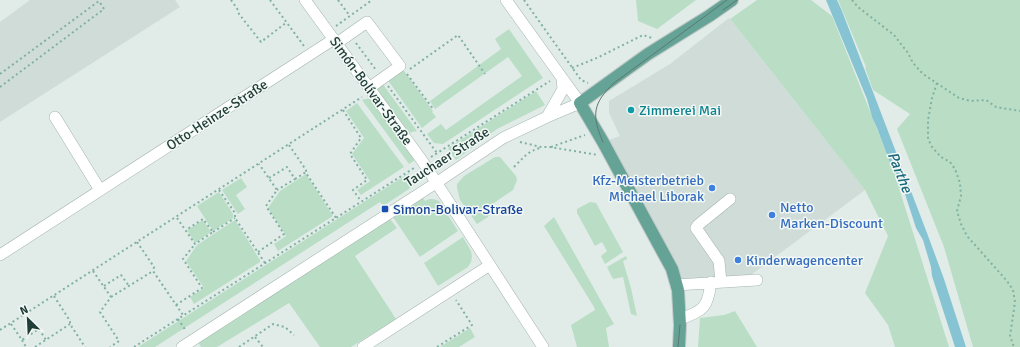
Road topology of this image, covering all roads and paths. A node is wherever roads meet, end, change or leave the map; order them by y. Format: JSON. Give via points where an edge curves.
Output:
{"nodes":[{"id":1,"x":99,"y":0,"type":"edge"},
{"id":2,"x":231,"y":0,"type":"edge"},
{"id":3,"x":270,"y":0,"type":"edge"},
{"id":4,"x":305,"y":0,"type":"edge"},
{"id":5,"x":338,"y":0,"type":"edge"},
{"id":6,"x":372,"y":0,"type":"edge"},
{"id":7,"x":506,"y":0,"type":"edge"},
{"id":8,"x":524,"y":0,"type":"edge"},
{"id":9,"x":732,"y":0,"type":"edge"},
{"id":10,"x":852,"y":0,"type":"edge"},
{"id":11,"x":350,"y":16,"type":"junction"},
{"id":12,"x":287,"y":22,"type":"junction"},
{"id":13,"x":333,"y":38,"type":"junction"},
{"id":14,"x":657,"y":39,"type":"dead end"},
{"id":15,"x":310,"y":54,"type":"junction"},
{"id":16,"x":572,"y":68,"type":"junction"},
{"id":17,"x":0,"y":74,"type":"edge"},
{"id":18,"x":485,"y":74,"type":"dead end"},
{"id":19,"x":562,"y":78,"type":"junction"},
{"id":20,"x":550,"y":81,"type":"dead end"},
{"id":21,"x":588,"y":83,"type":"dead end"},
{"id":22,"x":937,"y":83,"type":"junction"},
{"id":23,"x":0,"y":87,"type":"edge"},
{"id":24,"x":370,"y":90,"type":"junction"},
{"id":25,"x":580,"y":103,"type":"junction"},
{"id":26,"x":344,"y":110,"type":"junction"},
{"id":27,"x":434,"y":110,"type":"dead end"},
{"id":28,"x":1020,"y":111,"type":"edge"},
{"id":29,"x":55,"y":117,"type":"dead end"},
{"id":30,"x":547,"y":117,"type":"junction"},
{"id":31,"x":596,"y":131,"type":"junction"},
{"id":32,"x":503,"y":138,"type":"junction"},
{"id":33,"x":289,"y":145,"type":"junction"},
{"id":34,"x":541,"y":147,"type":"junction"},
{"id":35,"x":550,"y":147,"type":"junction"},
{"id":36,"x":611,"y":158,"type":"junction"},
{"id":37,"x":422,"y":162,"type":"junction"},
{"id":38,"x":259,"y":164,"type":"junction"},
{"id":39,"x":514,"y":167,"type":"dead end"},
{"id":40,"x":306,"y":172,"type":"junction"},
{"id":41,"x":269,"y":178,"type":"junction"},
{"id":42,"x":295,"y":179,"type":"junction"},
{"id":43,"x":436,"y":183,"type":"junction"},
{"id":44,"x":100,"y":190,"type":"junction"},
{"id":45,"x":219,"y":190,"type":"junction"},
{"id":46,"x":277,"y":190,"type":"junction"},
{"id":47,"x":730,"y":199,"type":"dead end"},
{"id":48,"x":362,"y":201,"type":"junction"},
{"id":49,"x":177,"y":217,"type":"junction"},
{"id":50,"x":236,"y":218,"type":"junction"},
{"id":51,"x":336,"y":218,"type":"junction"},
{"id":52,"x":186,"y":230,"type":"junction"},
{"id":53,"x":213,"y":232,"type":"junction"},
{"id":54,"x":137,"y":242,"type":"junction"},
{"id":55,"x":195,"y":244,"type":"junction"},
{"id":56,"x":258,"y":252,"type":"junction"},
{"id":57,"x":0,"y":255,"type":"edge"},
{"id":58,"x":265,"y":263,"type":"junction"},
{"id":59,"x":490,"y":265,"type":"junction"},
{"id":60,"x":93,"y":271,"type":"junction"},
{"id":61,"x":153,"y":271,"type":"junction"},
{"id":62,"x":757,"y":280,"type":"dead end"},
{"id":63,"x":716,"y":282,"type":"junction"},
{"id":64,"x":676,"y":285,"type":"junction"},
{"id":65,"x":104,"y":286,"type":"junction"},
{"id":66,"x":129,"y":286,"type":"junction"},
{"id":67,"x":450,"y":291,"type":"junction"},
{"id":68,"x":54,"y":296,"type":"junction"},
{"id":69,"x":111,"y":297,"type":"junction"},
{"id":70,"x":176,"y":305,"type":"junction"},
{"id":71,"x":183,"y":315,"type":"junction"},
{"id":72,"x":680,"y":322,"type":"junction"},
{"id":73,"x":11,"y":323,"type":"junction"},
{"id":74,"x":70,"y":324,"type":"junction"},
{"id":75,"x":0,"y":330,"type":"edge"},
{"id":76,"x":294,"y":335,"type":"dead end"},
{"id":77,"x":255,"y":337,"type":"junction"},
{"id":78,"x":22,"y":340,"type":"junction"},
{"id":79,"x":46,"y":340,"type":"junction"},
{"id":80,"x":26,"y":347,"type":"edge"},
{"id":81,"x":35,"y":347,"type":"edge"},
{"id":82,"x":85,"y":347,"type":"edge"},
{"id":83,"x":110,"y":347,"type":"edge"},
{"id":84,"x":134,"y":347,"type":"edge"},
{"id":85,"x":182,"y":347,"type":"edge"},
{"id":86,"x":239,"y":347,"type":"edge"},
{"id":87,"x":263,"y":347,"type":"edge"},
{"id":88,"x":363,"y":347,"type":"edge"},
{"id":89,"x":437,"y":347,"type":"edge"},
{"id":90,"x":543,"y":347,"type":"edge"},
{"id":91,"x":679,"y":347,"type":"edge"},
{"id":92,"x":1014,"y":347,"type":"edge"}],
"edges":[{"from":1,"to":17,"type":"path"},
{"from":1,"to":23,"type":"path","via":[[104,9]]},
{"from":2,"to":12,"type":"path","via":[[261,42]]},
{"from":3,"to":12,"type":"path"},
{"from":4,"to":13,"type":"street","name":"Simón-Bolívar-Straße"},
{"from":5,"to":11,"type":"path"},
{"from":6,"to":11,"type":"path"},
{"from":7,"to":19,"type":"street"},
{"from":8,"to":16,"type":"path"},
{"from":9,"to":25,"type":"main road","name":"Tauchaer Straße","via":[[648,54]]},
{"from":10,"to":22,"type":"path","via":[[894,35],[913,63],[923,74]]},
{"from":11,"to":13,"type":"path"},
{"from":12,"to":15,"type":"path"},
{"from":13,"to":15,"type":"street","name":"Otto-Heinze-Straße"},
{"from":13,"to":24,"type":"street","name":"Simón-Bolívar-Straße"},
{"from":13,"to":24,"type":"street","name":"Otto-Heinze-Straße","via":[[367,22],[400,66]]},
{"from":14,"to":16,"type":"path","via":[[643,35]]},
{"from":15,"to":44,"type":"street","name":"Otto-Heinze-Straße"},
{"from":16,"to":21,"type":"path","via":[[581,80]]},
{"from":18,"to":27,"type":"path","via":[[458,35],[406,72]]},
{"from":19,"to":25,"type":"street"},
{"from":19,"to":30,"type":"street","via":[[563,89]]},
{"from":20,"to":37,"type":"path"},
{"from":22,"to":28,"type":"path","via":[[959,98],[971,101],[986,100],[996,107]]},
{"from":22,"to":92,"type":"path","via":[[928,120],[928,138],[932,147],[955,169],[961,196],[958,211],[967,236],[1013,290],[1015,302],[1010,336]]},
{"from":24,"to":26,"type":"path"},
{"from":24,"to":37,"type":"street","name":"Simón-Bolívar-Straße"},
{"from":25,"to":30,"type":"street","name":"Tauchaer Straße"},
{"from":25,"to":31,"type":"main road"},
{"from":26,"to":33,"type":"path"},
{"from":26,"to":48,"type":"path","via":[[362,138],[350,154],[367,180],[353,190]]},
{"from":29,"to":44,"type":"street"},
{"from":30,"to":32,"type":"street","name":"Tauchaer Straße"},
{"from":31,"to":35,"type":"path"},
{"from":31,"to":36,"type":"main road"},
{"from":32,"to":34,"type":"path"},
{"from":32,"to":43,"type":"street","name":"Tauchaer Straße"},
{"from":33,"to":38,"type":"path"},
{"from":33,"to":40,"type":"path"},
{"from":34,"to":35,"type":"path"},
{"from":34,"to":39,"type":"path","via":[[529,152]]},
{"from":35,"to":36,"type":"path"},
{"from":36,"to":64,"type":"main road","via":[[672,269]]},
{"from":37,"to":43,"type":"street","name":"Simón-Bolívar-Straße"},
{"from":37,"to":48,"type":"path"},
{"from":38,"to":41,"type":"path"},
{"from":38,"to":45,"type":"path"},
{"from":40,"to":42,"type":"path"},
{"from":40,"to":51,"type":"path"},
{"from":41,"to":42,"type":"path","via":[[287,167]]},
{"from":41,"to":46,"type":"path"},
{"from":42,"to":46,"type":"path"},
{"from":43,"to":59,"type":"street","name":"Simón-Bolívar-Straße"},
{"from":43,"to":85,"type":"street","name":"Tauchaer Straße"},
{"from":44,"to":57,"type":"street","name":"Otto-Heinze-Straße"},
{"from":45,"to":49,"type":"path"},
{"from":45,"to":50,"type":"path"},
{"from":46,"to":56,"type":"path","via":[[266,206],[284,234]]},
{"from":47,"to":63,"type":"street","via":[[696,228],[718,261]]},
{"from":48,"to":51,"type":"path"},
{"from":49,"to":52,"type":"path"},
{"from":49,"to":54,"type":"path"},
{"from":50,"to":53,"type":"path"},
{"from":50,"to":56,"type":"path"},
{"from":51,"to":58,"type":"path"},
{"from":52,"to":53,"type":"path","via":[[203,219]]},
{"from":52,"to":55,"type":"path"},
{"from":53,"to":55,"type":"path"},
{"from":54,"to":60,"type":"path"},
{"from":54,"to":61,"type":"path","via":[[154,268]]},
{"from":55,"to":70,"type":"path","via":[[183,259],[202,288]]},
{"from":56,"to":58,"type":"path"},
{"from":58,"to":71,"type":"path"},
{"from":59,"to":67,"type":"street"},
{"from":59,"to":90,"type":"street","name":"Simón-Bolívar-Straße"},
{"from":60,"to":65,"type":"path"},
{"from":60,"to":68,"type":"path"},
{"from":61,"to":66,"type":"path"},
{"from":61,"to":70,"type":"path"},
{"from":62,"to":63,"type":"street"},
{"from":63,"to":64,"type":"street"},
{"from":63,"to":72,"type":"street","via":[[704,306]]},
{"from":64,"to":72,"type":"main road"},
{"from":65,"to":66,"type":"path","via":[[121,275]]},
{"from":65,"to":69,"type":"path"},
{"from":66,"to":69,"type":"path"},
{"from":67,"to":88,"type":"street"},
{"from":67,"to":89,"type":"path","via":[[472,325]]},
{"from":68,"to":73,"type":"path"},
{"from":68,"to":74,"type":"path"},
{"from":69,"to":83,"type":"path","via":[[100,312],[118,341]]},
{"from":70,"to":71,"type":"path"},
{"from":71,"to":84,"type":"path"},
{"from":72,"to":91,"type":"main road"},
{"from":73,"to":75,"type":"path"},
{"from":73,"to":78,"type":"path"},
{"from":74,"to":79,"type":"path"},
{"from":74,"to":82,"type":"path"},
{"from":76,"to":77,"type":"path","via":[[285,327],[273,324]]},
{"from":77,"to":86,"type":"path"},
{"from":77,"to":87,"type":"path"},
{"from":78,"to":79,"type":"path","via":[[38,329]]},
{"from":78,"to":80,"type":"path"},
{"from":79,"to":81,"type":"path"}]}
